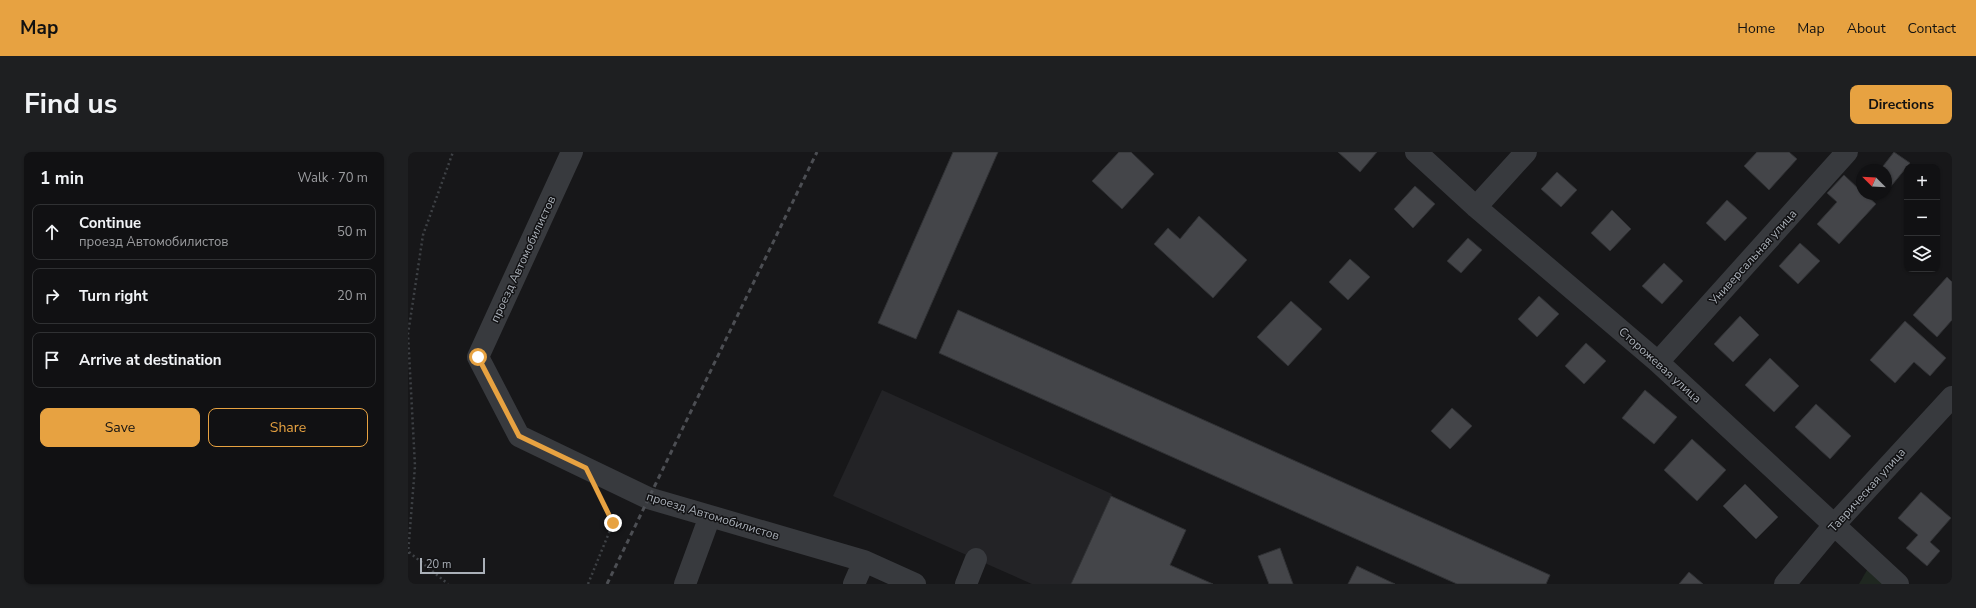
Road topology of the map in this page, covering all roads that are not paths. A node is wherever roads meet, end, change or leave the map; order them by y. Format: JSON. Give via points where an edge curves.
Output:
{"nodes":[{"id":1,"x":572,"y":152,"type":"edge"},
{"id":2,"x":1416,"y":152,"type":"edge"},
{"id":3,"x":1526,"y":152,"type":"edge"},
{"id":4,"x":1847,"y":152,"type":"edge"},
{"id":5,"x":1476,"y":207,"type":"junction"},
{"id":6,"x":1658,"y":362,"type":"junction"},
{"id":7,"x":1952,"y":397,"type":"edge"},
{"id":8,"x":710,"y":516,"type":"junction"},
{"id":9,"x":1834,"y":525,"type":"junction"},
{"id":10,"x":976,"y":559,"type":"dead end"},
{"id":11,"x":864,"y":561,"type":"junction"},
{"id":12,"x":685,"y":584,"type":"edge"},
{"id":13,"x":854,"y":584,"type":"edge"},
{"id":14,"x":916,"y":584,"type":"edge"},
{"id":15,"x":966,"y":584,"type":"edge"},
{"id":16,"x":1784,"y":584,"type":"edge"},
{"id":17,"x":1898,"y":584,"type":"edge"}],
"edges":[{"from":1,"to":8,"type":"street","name":"проезд Автомобилистов","via":[[478,357],[519,436],[648,498]]},
{"from":2,"to":5,"type":"street","name":"Сторожевая улица"},
{"from":3,"to":5,"type":"street"},
{"from":4,"to":6,"type":"street","name":"Универсальная улица"},
{"from":5,"to":6,"type":"street","name":"Сторожевая улица"},
{"from":6,"to":9,"type":"street","name":"Сторожевая улица"},
{"from":7,"to":9,"type":"street","name":"Таврическая улица"},
{"from":8,"to":11,"type":"street","name":"проезд Автомобилистов"},
{"from":8,"to":12,"type":"street"},
{"from":9,"to":16,"type":"street","name":"Таврическая улица"},
{"from":9,"to":17,"type":"street","name":"Сторожевая улица"},
{"from":10,"to":15,"type":"street"},
{"from":11,"to":13,"type":"street"},
{"from":11,"to":14,"type":"street","name":"проезд Автомобилистов"}]}
